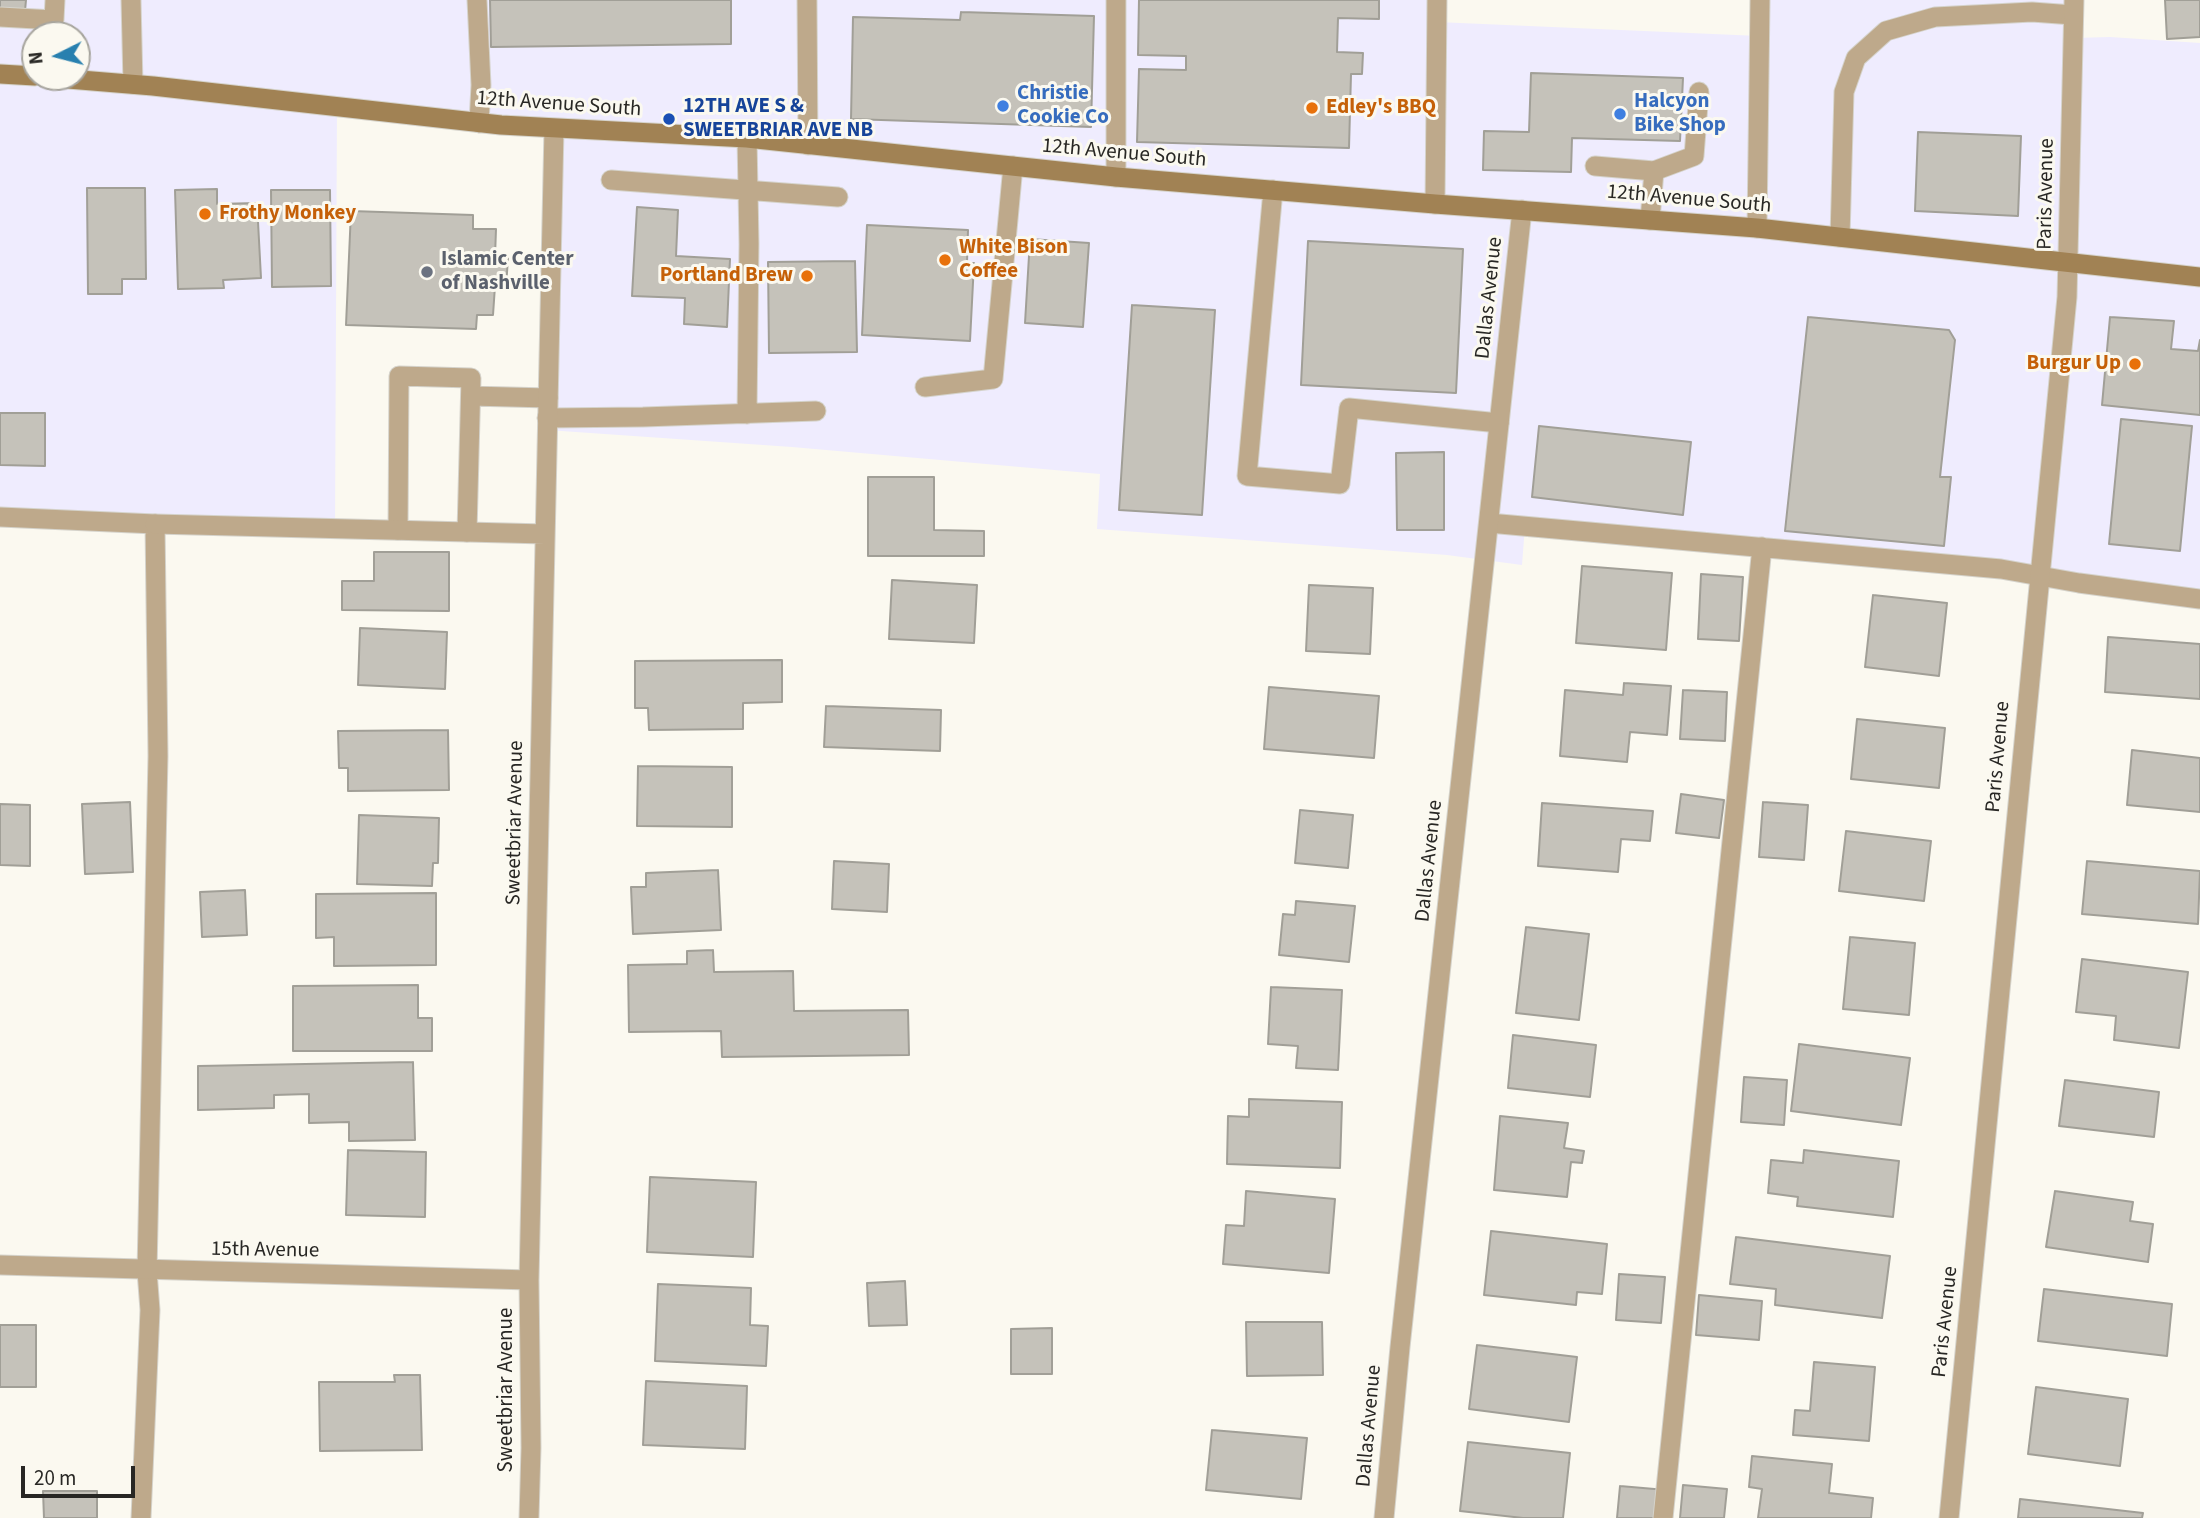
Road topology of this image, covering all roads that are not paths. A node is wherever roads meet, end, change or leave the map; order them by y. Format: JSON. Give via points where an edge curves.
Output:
{"nodes":[{"id":1,"x":55,"y":0,"type":"edge"},
{"id":2,"x":131,"y":0,"type":"edge"},
{"id":3,"x":477,"y":0,"type":"edge"},
{"id":4,"x":807,"y":0,"type":"edge"},
{"id":5,"x":1116,"y":0,"type":"edge"},
{"id":6,"x":1437,"y":0,"type":"edge"},
{"id":7,"x":1760,"y":0,"type":"edge"},
{"id":8,"x":2074,"y":7,"type":"edge"},
{"id":9,"x":0,"y":17,"type":"edge"},
{"id":10,"x":0,"y":74,"type":"edge"},
{"id":11,"x":21,"y":75,"type":"edge"},
{"id":12,"x":91,"y":81,"type":"edge"},
{"id":13,"x":133,"y":84,"type":"junction"},
{"id":14,"x":1699,"y":92,"type":"dead end"},
{"id":15,"x":480,"y":123,"type":"junction"},
{"id":16,"x":554,"y":129,"type":"junction"},
{"id":17,"x":747,"y":138,"type":"junction"},
{"id":18,"x":808,"y":145,"type":"junction"},
{"id":19,"x":1013,"y":166,"type":"junction"},
{"id":20,"x":1595,"y":166,"type":"dead end"},
{"id":21,"x":1654,"y":171,"type":"junction"},
{"id":22,"x":1116,"y":177,"type":"junction"},
{"id":23,"x":611,"y":180,"type":"dead end"},
{"id":24,"x":1273,"y":190,"type":"junction"},
{"id":25,"x":747,"y":191,"type":"junction"},
{"id":26,"x":838,"y":197,"type":"dead end"},
{"id":27,"x":1435,"y":204,"type":"junction"},
{"id":28,"x":1522,"y":210,"type":"junction"},
{"id":29,"x":1650,"y":220,"type":"junction"},
{"id":30,"x":1757,"y":228,"type":"junction"},
{"id":31,"x":1840,"y":237,"type":"junction"},
{"id":32,"x":2069,"y":263,"type":"junction"},
{"id":33,"x":2200,"y":277,"type":"edge"},
{"id":34,"x":925,"y":387,"type":"dead end"},
{"id":35,"x":471,"y":396,"type":"junction"},
{"id":36,"x":548,"y":408,"type":"junction"},
{"id":37,"x":816,"y":411,"type":"dead end"},
{"id":38,"x":747,"y":414,"type":"junction"},
{"id":39,"x":1499,"y":423,"type":"junction"},
{"id":40,"x":0,"y":517,"type":"edge"},
{"id":41,"x":1489,"y":523,"type":"junction"},
{"id":42,"x":155,"y":524,"type":"junction"},
{"id":43,"x":398,"y":530,"type":"junction"},
{"id":44,"x":467,"y":532,"type":"junction"},
{"id":45,"x":545,"y":534,"type":"junction"},
{"id":46,"x":1762,"y":547,"type":"junction"},
{"id":47,"x":2039,"y":576,"type":"junction"},
{"id":48,"x":2200,"y":599,"type":"edge"},
{"id":49,"x":0,"y":1265,"type":"edge"},
{"id":50,"x":147,"y":1271,"type":"junction"},
{"id":51,"x":529,"y":1280,"type":"junction"},
{"id":52,"x":141,"y":1518,"type":"edge"},
{"id":53,"x":529,"y":1518,"type":"edge"},
{"id":54,"x":1384,"y":1518,"type":"edge"},
{"id":55,"x":1663,"y":1518,"type":"edge"},
{"id":56,"x":1949,"y":1518,"type":"edge"}],
"edges":[{"from":1,"to":9,"type":"street","via":[[54,20]]},
{"from":2,"to":13,"type":"street"},
{"from":3,"to":15,"type":"street"},
{"from":4,"to":18,"type":"street"},
{"from":5,"to":22,"type":"street"},
{"from":6,"to":27,"type":"street"},
{"from":7,"to":30,"type":"street"},
{"from":8,"to":31,"type":"street","via":[[1935,17],[1886,31],[1856,58],[1844,92]]},
{"from":8,"to":32,"type":"street","name":"Paris Avenue"},
{"from":10,"to":11,"type":"main road"},
{"from":12,"to":13,"type":"main road","name":"12th Avenue South"},
{"from":13,"to":15,"type":"main road","name":"12th Avenue South"},
{"from":14,"to":21,"type":"street","via":[[1694,156]]},
{"from":15,"to":16,"type":"main road","name":"12th Avenue South"},
{"from":16,"to":17,"type":"main road","name":"12th Avenue South"},
{"from":16,"to":36,"type":"street","name":"Sweetbriar Avenue"},
{"from":17,"to":18,"type":"main road","name":"12th Avenue South"},
{"from":17,"to":25,"type":"street"},
{"from":18,"to":19,"type":"main road","name":"12th Avenue South"},
{"from":19,"to":22,"type":"main road","name":"12th Avenue South"},
{"from":19,"to":34,"type":"street","via":[[993,379]]},
{"from":20,"to":21,"type":"street"},
{"from":21,"to":29,"type":"street"},
{"from":22,"to":24,"type":"main road","name":"12th Avenue South"},
{"from":23,"to":25,"type":"street"},
{"from":24,"to":27,"type":"main road","name":"12th Avenue South"},
{"from":24,"to":39,"type":"street","via":[[1247,476],[1340,484],[1349,408]]},
{"from":25,"to":26,"type":"street"},
{"from":25,"to":38,"type":"street"},
{"from":27,"to":28,"type":"main road","name":"12th Avenue South"},
{"from":28,"to":29,"type":"main road","name":"12th Avenue South"},
{"from":28,"to":39,"type":"street","name":"Dallas Avenue"},
{"from":29,"to":30,"type":"main road","name":"12th Avenue South"},
{"from":30,"to":31,"type":"main road","name":"12th Avenue South"},
{"from":31,"to":32,"type":"main road","name":"12th Avenue South"},
{"from":32,"to":33,"type":"main road","name":"12th Avenue South"},
{"from":32,"to":47,"type":"street","name":"Paris Avenue"},
{"from":35,"to":36,"type":"street"},
{"from":35,"to":43,"type":"street","via":[[471,378],[399,376]]},
{"from":35,"to":44,"type":"street"},
{"from":36,"to":38,"type":"street"},
{"from":36,"to":45,"type":"street","name":"Sweetbriar Avenue"},
{"from":37,"to":38,"type":"street"},
{"from":39,"to":41,"type":"street","name":"Dallas Avenue"},
{"from":40,"to":42,"type":"street"},
{"from":41,"to":46,"type":"street"},
{"from":41,"to":54,"type":"street","name":"Dallas Avenue"},
{"from":42,"to":43,"type":"street"},
{"from":42,"to":50,"type":"street","via":[[158,756]]},
{"from":43,"to":44,"type":"street"},
{"from":44,"to":45,"type":"street"},
{"from":45,"to":51,"type":"street","name":"Sweetbriar Avenue"},
{"from":46,"to":47,"type":"street"},
{"from":46,"to":55,"type":"street"},
{"from":47,"to":48,"type":"street"},
{"from":47,"to":56,"type":"street","name":"Paris Avenue"},
{"from":49,"to":50,"type":"street","name":"15th Avenue"},
{"from":50,"to":51,"type":"street","name":"15th Avenue"},
{"from":50,"to":52,"type":"street","via":[[150,1310]]},
{"from":51,"to":53,"type":"street","name":"Sweetbriar Avenue"}]}
